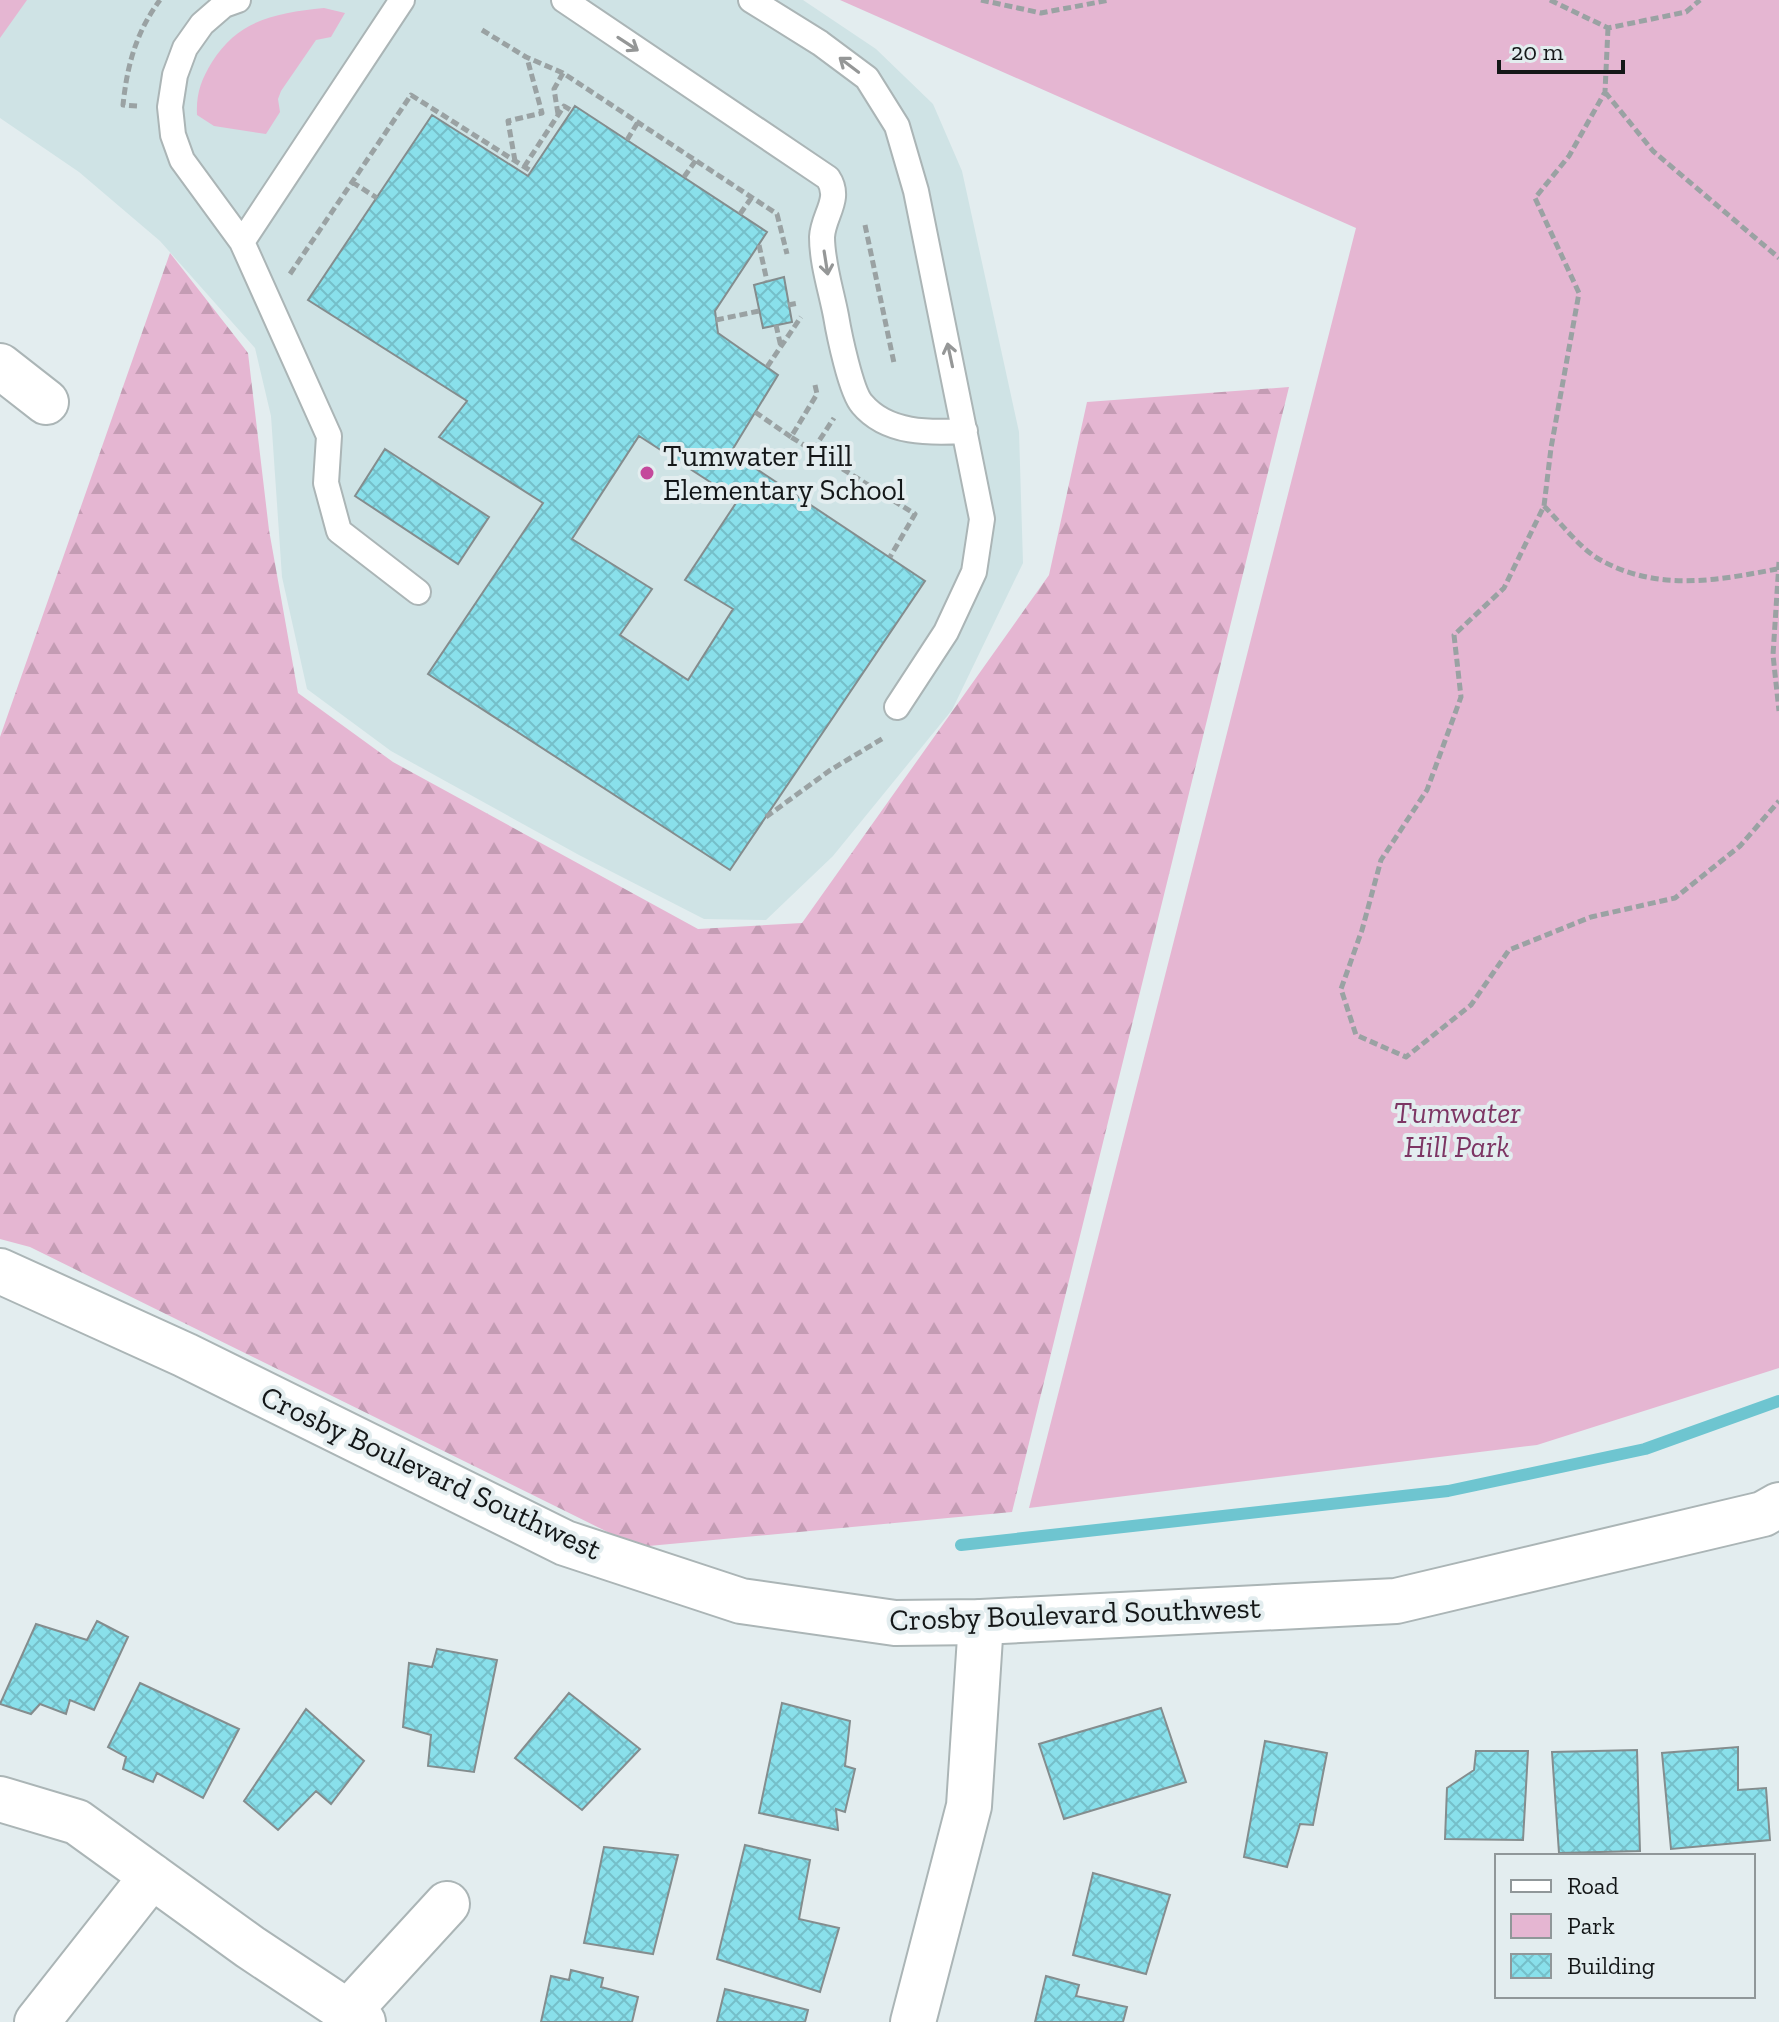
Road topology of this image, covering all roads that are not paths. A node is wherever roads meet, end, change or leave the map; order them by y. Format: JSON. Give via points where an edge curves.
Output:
{"nodes":[{"id":1,"x":238,"y":0,"type":"edge"},
{"id":2,"x":402,"y":0,"type":"edge"},
{"id":3,"x":564,"y":0,"type":"edge"},
{"id":4,"x":751,"y":0,"type":"edge"},
{"id":5,"x":242,"y":242,"type":"junction"},
{"id":6,"x":0,"y":366,"type":"edge"},
{"id":7,"x":46,"y":402,"type":"dead end"},
{"id":8,"x":965,"y":431,"type":"junction"},
{"id":9,"x":418,"y":592,"type":"dead end"},
{"id":10,"x":897,"y":707,"type":"road end"},
{"id":11,"x":0,"y":1271,"type":"edge"},
{"id":12,"x":1779,"y":1505,"type":"edge"},
{"id":13,"x":981,"y":1622,"type":"junction"},
{"id":14,"x":0,"y":1799,"type":"edge"},
{"id":15,"x":152,"y":1876,"type":"junction"},
{"id":16,"x":447,"y":1904,"type":"dead end"},
{"id":17,"x":356,"y":2017,"type":"edge"},
{"id":18,"x":37,"y":2022,"type":"edge"},
{"id":19,"x":913,"y":2022,"type":"edge"}],
"edges":[{"from":1,"to":5,"type":"lane","via":[[202,24],[185,48],[170,107],[182,160]]},
{"from":2,"to":5,"type":"lane"},
{"from":3,"to":8,"type":"lane","one_way":true,"via":[[828,178],[834,187],[822,234],[825,261],[859,402],[902,429]]},
{"from":8,"to":4,"type":"lane","one_way":true,"via":[[916,191],[897,126],[867,78]]},
{"from":5,"to":9,"type":"lane","via":[[329,436],[326,483],[339,531]]},
{"from":6,"to":7,"type":"street"},
{"from":8,"to":10,"type":"lane","via":[[982,519],[974,572],[946,632]]},
{"from":11,"to":13,"type":"street","name":"Crosby Boulevard Southwest","via":[[185,1355],[565,1543],[741,1601],[895,1623]]},
{"from":12,"to":13,"type":"street","name":"Crosby Boulevard Southwest","via":[[1763,1514],[1396,1601]]},
{"from":13,"to":19,"type":"street","via":[[969,1806]]},
{"from":14,"to":15,"type":"street","via":[[77,1822]]},
{"from":15,"to":17,"type":"street"},
{"from":15,"to":18,"type":"street"},
{"from":16,"to":17,"type":"street"}]}
